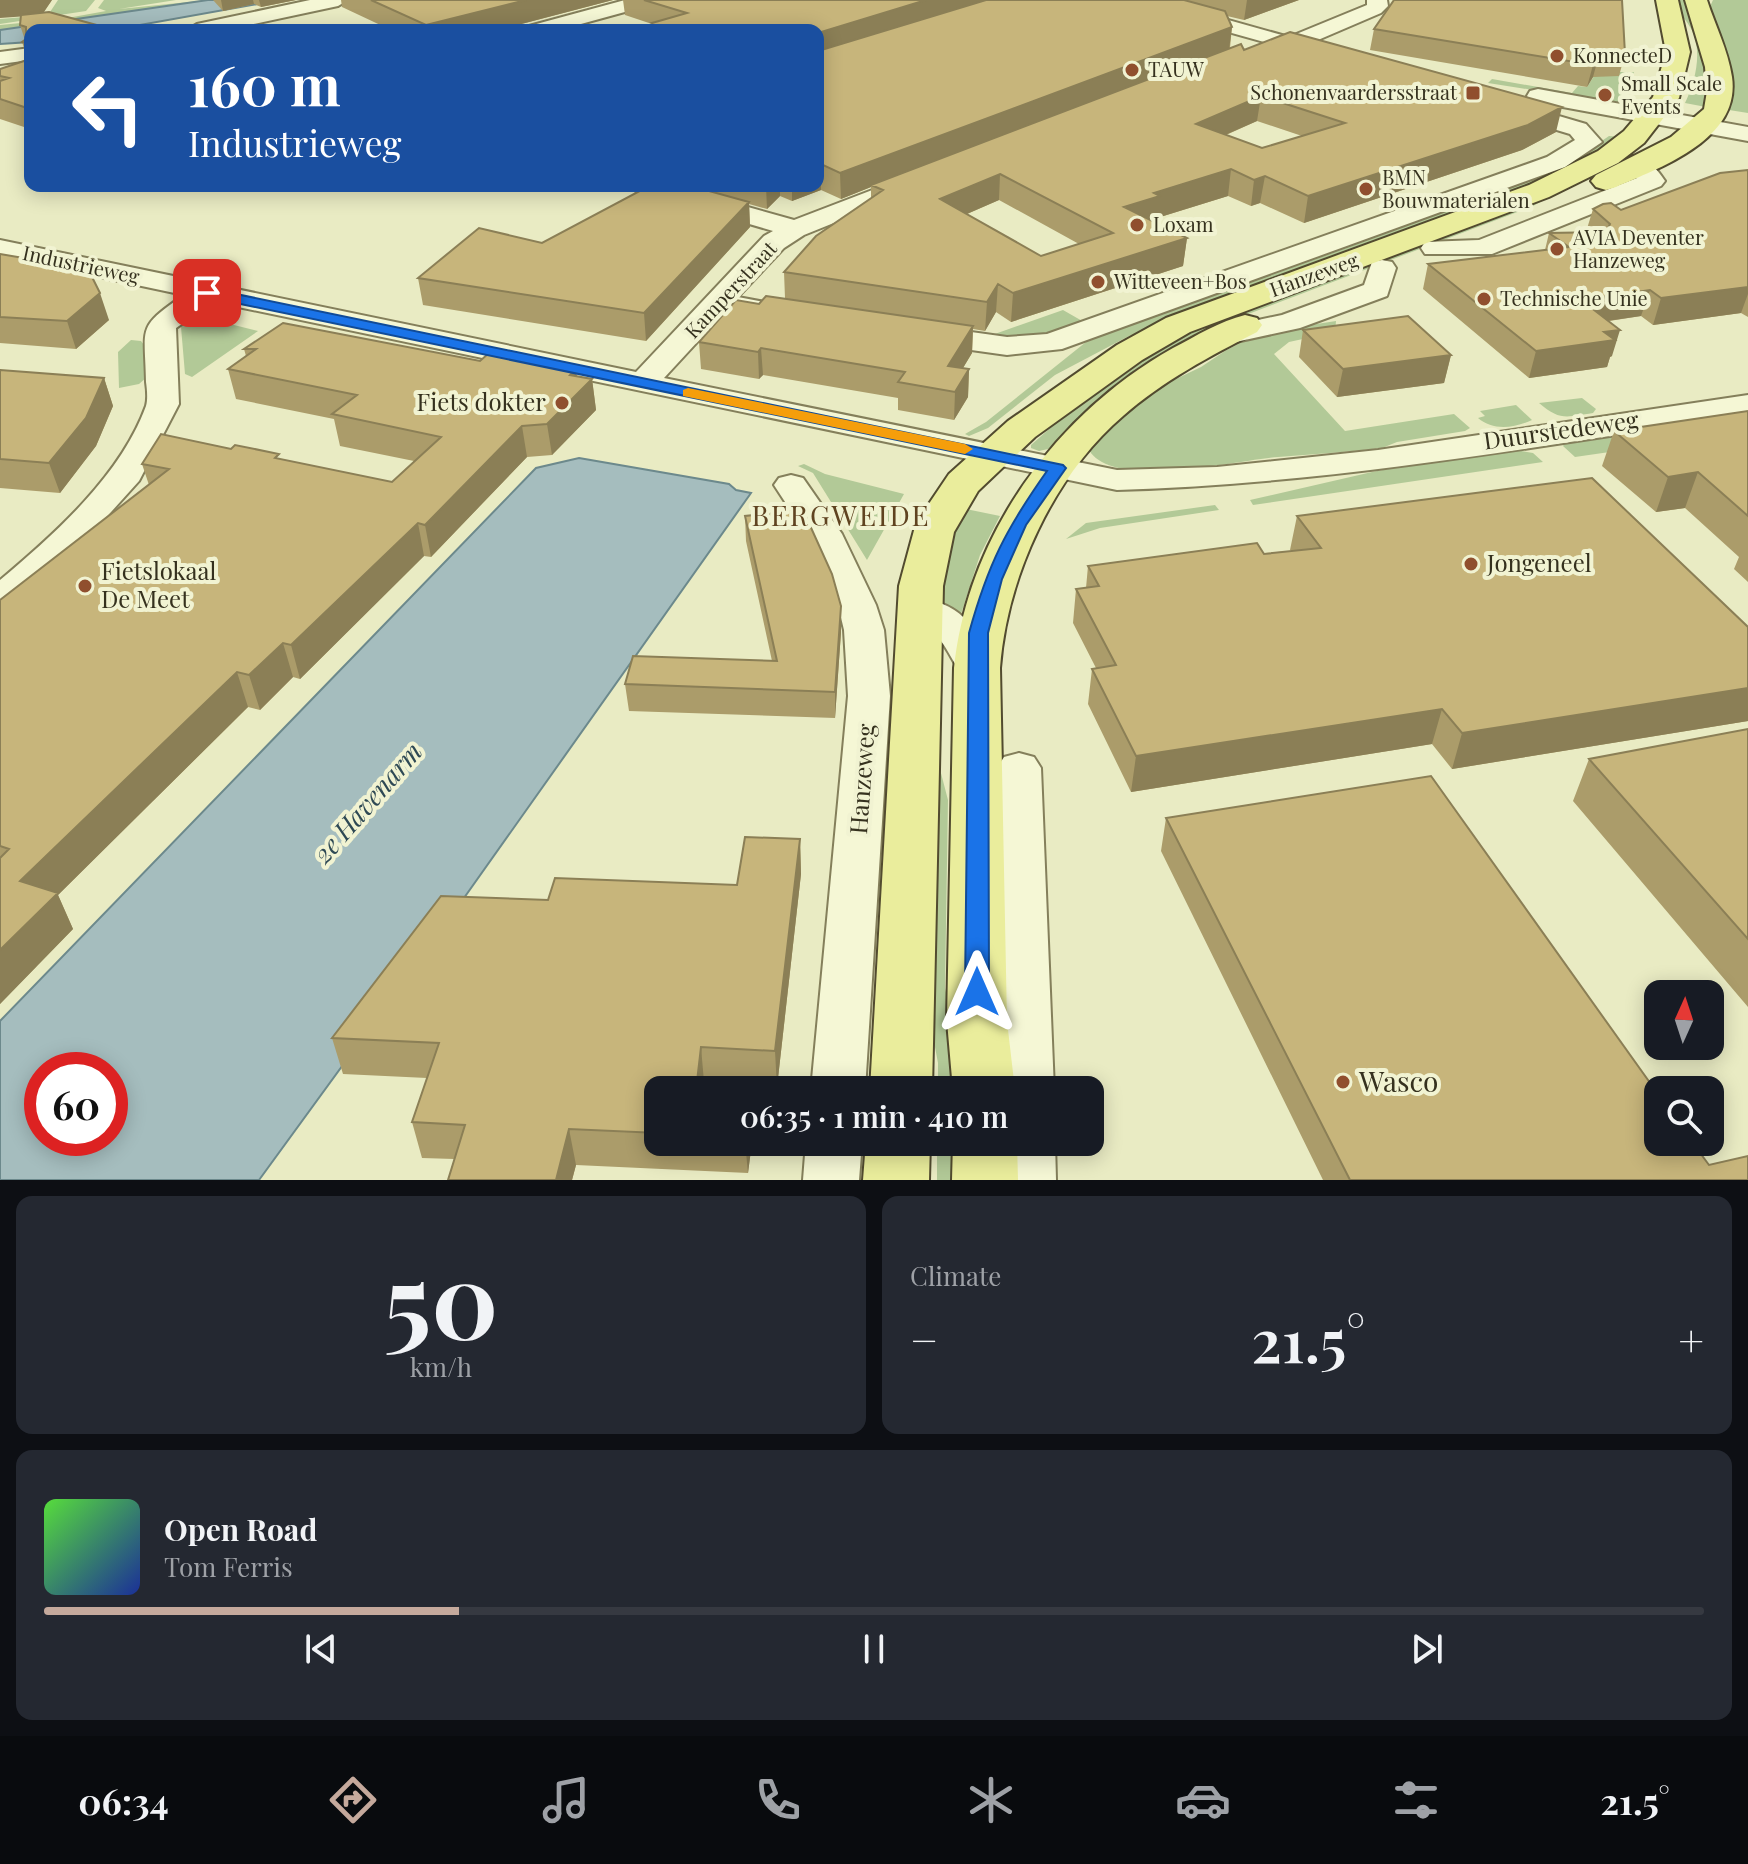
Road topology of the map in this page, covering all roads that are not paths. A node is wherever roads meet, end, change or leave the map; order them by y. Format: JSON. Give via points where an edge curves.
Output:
{"nodes":[{"id":1,"x":338,"y":0,"type":"edge"},
{"id":2,"x":647,"y":0,"type":"edge"},
{"id":3,"x":1135,"y":0,"type":"edge"},
{"id":4,"x":1377,"y":0,"type":"edge"},
{"id":5,"x":1667,"y":0,"type":"edge"},
{"id":6,"x":1696,"y":0,"type":"edge"},
{"id":7,"x":1164,"y":3,"type":"edge"},
{"id":8,"x":225,"y":24,"type":"edge"},
{"id":9,"x":558,"y":24,"type":"edge"},
{"id":10,"x":1283,"y":42,"type":"junction"},
{"id":11,"x":1250,"y":52,"type":"edge"},
{"id":12,"x":24,"y":55,"type":"edge"},
{"id":13,"x":0,"y":58,"type":"edge"},
{"id":14,"x":1344,"y":59,"type":"edge"},
{"id":15,"x":1651,"y":119,"type":"junction"},
{"id":16,"x":1701,"y":129,"type":"junction"},
{"id":17,"x":1748,"y":134,"type":"edge"},
{"id":18,"x":1748,"y":143,"type":"edge"},
{"id":19,"x":1640,"y":166,"type":"junction"},
{"id":20,"x":937,"y":173,"type":"edge"},
{"id":21,"x":666,"y":192,"type":"edge"},
{"id":22,"x":1575,"y":213,"type":"junction"},
{"id":23,"x":795,"y":229,"type":"junction"},
{"id":24,"x":1577,"y":243,"type":"edge"},
{"id":25,"x":0,"y":248,"type":"edge"},
{"id":26,"x":1435,"y":248,"type":"junction"},
{"id":27,"x":1482,"y":248,"type":"junction"},
{"id":28,"x":1545,"y":249,"type":"edge"},
{"id":29,"x":207,"y":293,"type":"junction"},
{"id":30,"x":719,"y":303,"type":"junction"},
{"id":31,"x":807,"y":317,"type":"edge"},
{"id":32,"x":898,"y":330,"type":"edge"},
{"id":33,"x":643,"y":383,"type":"junction"},
{"id":34,"x":1748,"y":405,"type":"edge"},
{"id":35,"x":981,"y":462,"type":"junction"},
{"id":36,"x":1051,"y":477,"type":"junction"},
{"id":37,"x":791,"y":485,"type":"dead end"},
{"id":38,"x":0,"y":600,"type":"edge"},
{"id":39,"x":920,"y":609,"type":"junction"},
{"id":40,"x":977,"y":668,"type":"junction"},
{"id":41,"x":1019,"y":768,"type":"dead end"},
{"id":42,"x":839,"y":1076,"type":"edge"},
{"id":43,"x":902,"y":1076,"type":"edge"},
{"id":44,"x":983,"y":1076,"type":"edge"},
{"id":45,"x":1027,"y":1076,"type":"edge"},
{"id":46,"x":833,"y":1156,"type":"edge"},
{"id":47,"x":897,"y":1156,"type":"edge"},
{"id":48,"x":985,"y":1156,"type":"edge"},
{"id":49,"x":1027,"y":1156,"type":"edge"},
{"id":50,"x":831,"y":1180,"type":"edge"},
{"id":51,"x":896,"y":1180,"type":"edge"},
{"id":52,"x":985,"y":1180,"type":"edge"},
{"id":53,"x":1028,"y":1180,"type":"edge"}],
"edges":[{"from":1,"to":8,"type":"street"},
{"from":2,"to":9,"type":"street"},
{"from":3,"to":7,"type":"street"},
{"from":4,"to":10,"type":"street","via":[[1374,9]]},
{"from":5,"to":15,"type":"main road","name":"Hanzeweg","via":[[1678,52],[1666,98]]},
{"from":6,"to":16,"type":"main road","via":[[1719,77],[1719,104]]},
{"from":7,"to":10,"type":"street"},
{"from":10,"to":11,"type":"street"},
{"from":10,"to":14,"type":"street"},
{"from":12,"to":13,"type":"street"},
{"from":15,"to":16,"type":"street"},
{"from":15,"to":32,"type":"street","name":"Hanzeweg","via":[[1496,95],[1578,129],[1590,142],[1556,162],[1037,346]]},
{"from":15,"to":35,"type":"main road","name":"Hanzeweg","via":[[1608,157],[1539,191],[1178,325],[1094,375]]},
{"from":16,"to":17,"type":"street"},
{"from":16,"to":18,"type":"street"},
{"from":16,"to":19,"type":"main road","name":"Hanzeweg"},
{"from":19,"to":22,"type":"street","name":"Hanzeweg","via":[[1652,181]]},
{"from":19,"to":26,"type":"main road","name":"Hanzeweg"},
{"from":20,"to":23,"type":"street","name":"Kamperstraat"},
{"from":21,"to":23,"type":"street"},
{"from":22,"to":24,"type":"street","via":[[1584,222],[1559,230]]},
{"from":22,"to":27,"type":"street","name":"Hanzeweg"},
{"from":23,"to":30,"type":"street","name":"Kamperstraat","via":[[774,242]]},
{"from":25,"to":29,"type":"street","name":"Industrieweg"},
{"from":26,"to":27,"type":"street","name":"Hanzeweg"},
{"from":26,"to":36,"type":"main road","name":"Hanzeweg","via":[[1222,336],[1117,401]]},
{"from":27,"to":28,"type":"street"},
{"from":29,"to":33,"type":"street","name":"Industrieweg"},
{"from":29,"to":38,"type":"street","via":[[163,323],[163,404],[122,481],[52,555]]},
{"from":30,"to":31,"type":"street"},
{"from":30,"to":33,"type":"street","name":"Kamperstraat"},
{"from":33,"to":35,"type":"street","name":"Industrieweg","via":[[727,401],[813,434]]},
{"from":34,"to":36,"type":"street","name":"Duurstedeweg","via":[[1158,496],[1088,495]]},
{"from":35,"to":36,"type":"street","name":"Industrieweg"},
{"from":35,"to":39,"type":"main road","name":"Hanzeweg","via":[[940,517],[930,541]]},
{"from":36,"to":40,"type":"main road","name":"Hanzeweg","via":[[1018,525],[993,579],[978,633]]},
{"from":37,"to":42,"type":"street","name":"Hanzeweg","via":[[824,534],[864,630],[869,696]]},
{"from":39,"to":40,"type":"street","name":"Hanzeweg","via":[[936,610],[949,619]]},
{"from":39,"to":43,"type":"main road","name":"Hanzeweg"},
{"from":40,"to":44,"type":"main road","name":"Hanzeweg","via":[[977,1021]]},
{"from":41,"to":45,"type":"street"},
{"from":46,"to":50,"type":"street"},
{"from":47,"to":51,"type":"main road"},
{"from":48,"to":52,"type":"main road"},
{"from":49,"to":53,"type":"street"}]}
